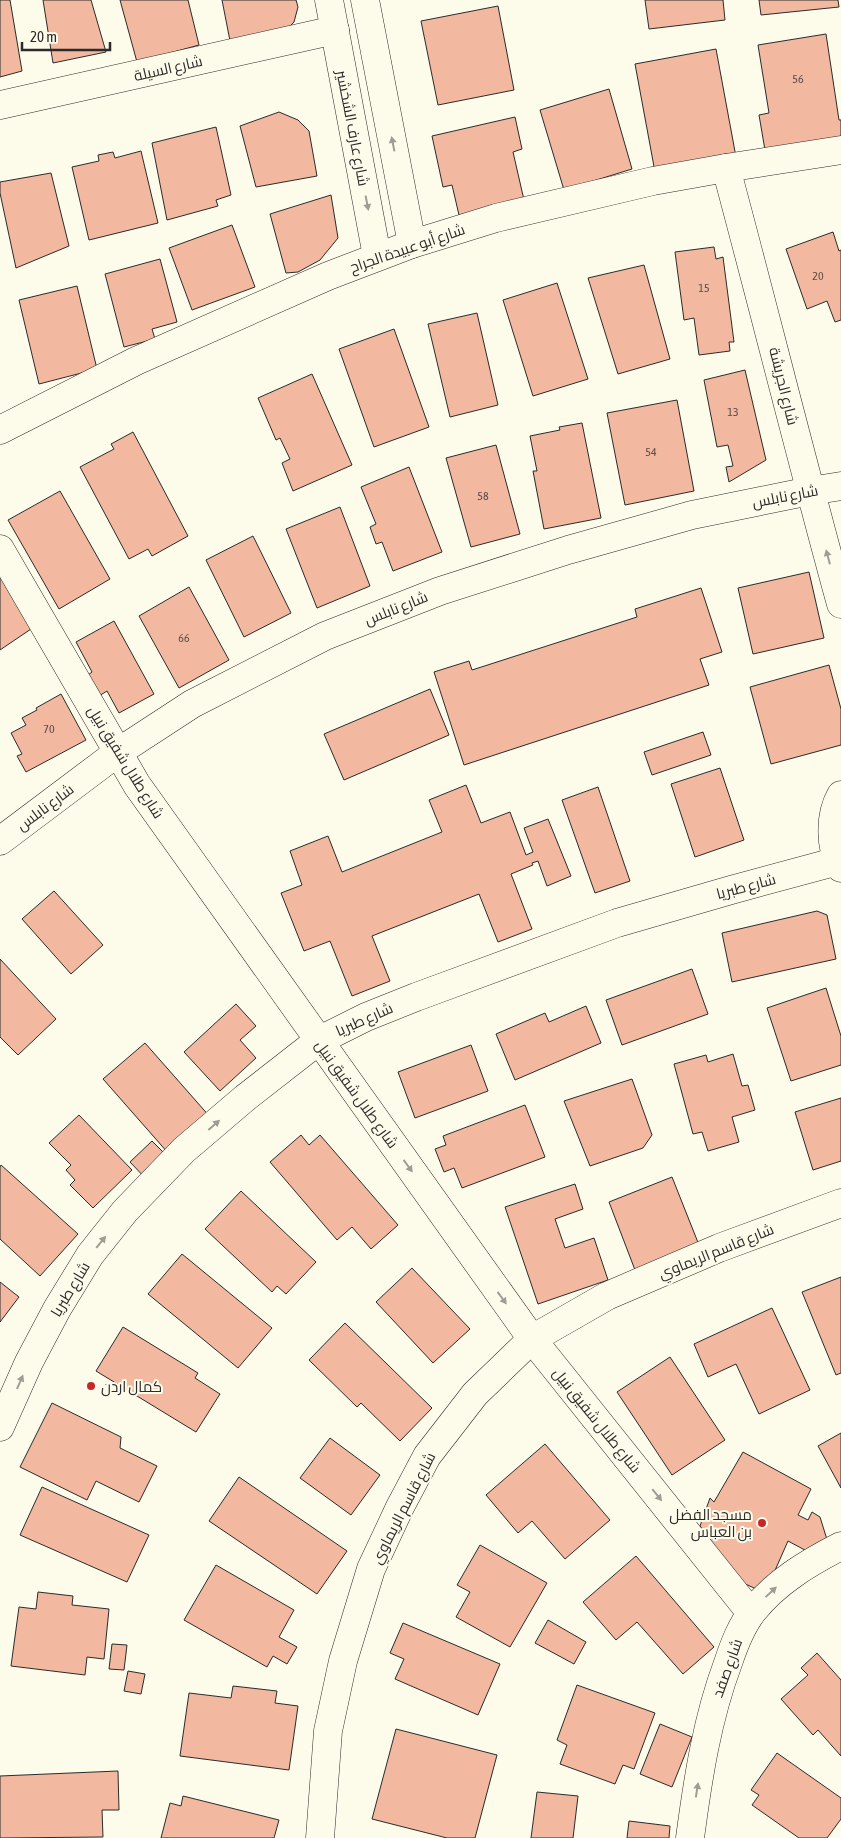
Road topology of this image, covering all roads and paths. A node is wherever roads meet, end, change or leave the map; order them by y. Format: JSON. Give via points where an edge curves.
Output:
{"nodes":[{"id":1,"x":329,"y":0,"type":"edge"},
{"id":2,"x":365,"y":0,"type":"edge"},
{"id":3,"x":335,"y":30,"type":"junction"},
{"id":4,"x":0,"y":105,"type":"edge"},
{"id":5,"x":841,"y":150,"type":"edge"},
{"id":6,"x":726,"y":168,"type":"junction"},
{"id":7,"x":412,"y":244,"type":"junction"},
{"id":8,"x":377,"y":256,"type":"junction"},
{"id":9,"x":0,"y":430,"type":"edge"},
{"id":10,"x":841,"y":486,"type":"edge"},
{"id":11,"x":810,"y":491,"type":"junction"},
{"id":12,"x":0,"y":549,"type":"edge"},
{"id":13,"x":841,"y":604,"type":"edge"},
{"id":14,"x":117,"y":753,"type":"junction"},
{"id":15,"x":841,"y":795,"type":"edge"},
{"id":16,"x":0,"y":841,"type":"edge"},
{"id":17,"x":839,"y":864,"type":"edge"},
{"id":18,"x":318,"y":1041,"type":"junction"},
{"id":19,"x":841,"y":1203,"type":"edge"},
{"id":20,"x":532,"y":1339,"type":"junction"},
{"id":21,"x":0,"y":1427,"type":"edge"},
{"id":22,"x":841,"y":1546,"type":"edge"},
{"id":23,"x":751,"y":1612,"type":"junction"},
{"id":24,"x":320,"y":1838,"type":"edge"},
{"id":25,"x":690,"y":1838,"type":"edge"}],
"edges":[{"from":1,"to":3,"type":"street","name":"شارع عارف الشخشير"},
{"from":7,"to":2,"type":"street","one_way":true},
{"from":3,"to":4,"type":"street","name":"شارع السيلة"},
{"from":3,"to":8,"type":"street","name":"شارع عارف الشخشير","one_way":true},
{"from":5,"to":6,"type":"street","name":"شارع أبو عبيدة الجراح"},
{"from":6,"to":7,"type":"street","name":"شارع أبو عبيدة الجراح","via":[[654,181],[496,218]]},
{"from":6,"to":11,"type":"street","name":"شارع الجريشة"},
{"from":7,"to":8,"type":"street","name":"شارع أبو عبيدة الجراح"},
{"from":8,"to":9,"type":"street","name":"شارع أبو عبيدة الجراح","via":[[136,361]]},
{"from":10,"to":11,"type":"street","name":"شارع نابلس"},
{"from":13,"to":11,"type":"street","name":"شارع الجريشة","one_way":true},
{"from":11,"to":14,"type":"street","name":"شارع نابلس","via":[[692,515],[440,591],[325,636],[192,704]]},
{"from":12,"to":14,"type":"street","name":"شارع طلال شفيق نبيل"},
{"from":14,"to":16,"type":"street","name":"شارع نابلس"},
{"from":14,"to":18,"type":"street","name":"شارع طلال شفيق نبيل"},
{"from":15,"to":17,"type":"street","via":[[833,820],[833,841]]},
{"from":17,"to":18,"type":"street","name":"شارع طبريا","via":[[731,890],[608,926],[416,997]]},
{"from":18,"to":20,"type":"street","name":"شارع طلال شفيق نبيل","one_way":true},
{"from":21,"to":18,"type":"street","name":"شارع طبريا","one_way":true,"via":[[57,1309],[90,1255],[125,1211],[184,1150]]},
{"from":19,"to":20,"type":"street","name":"شارع قاسم الريماوي","via":[[719,1248],[606,1296]]},
{"from":20,"to":23,"type":"street","name":"شارع طلال شفيق نبيل","one_way":true},
{"from":20,"to":24,"type":"street","name":"شارع قاسم الريماوي","via":[[475,1394],[427,1456],[372,1569],[343,1661],[328,1731]]},
{"from":23,"to":22,"type":"street","name":"شارع صفد","one_way":true,"via":[[771,1591],[811,1562]]},
{"from":25,"to":23,"type":"street","name":"شارع صفد","one_way":true,"via":[[705,1743],[718,1690],[738,1636]]}]}
